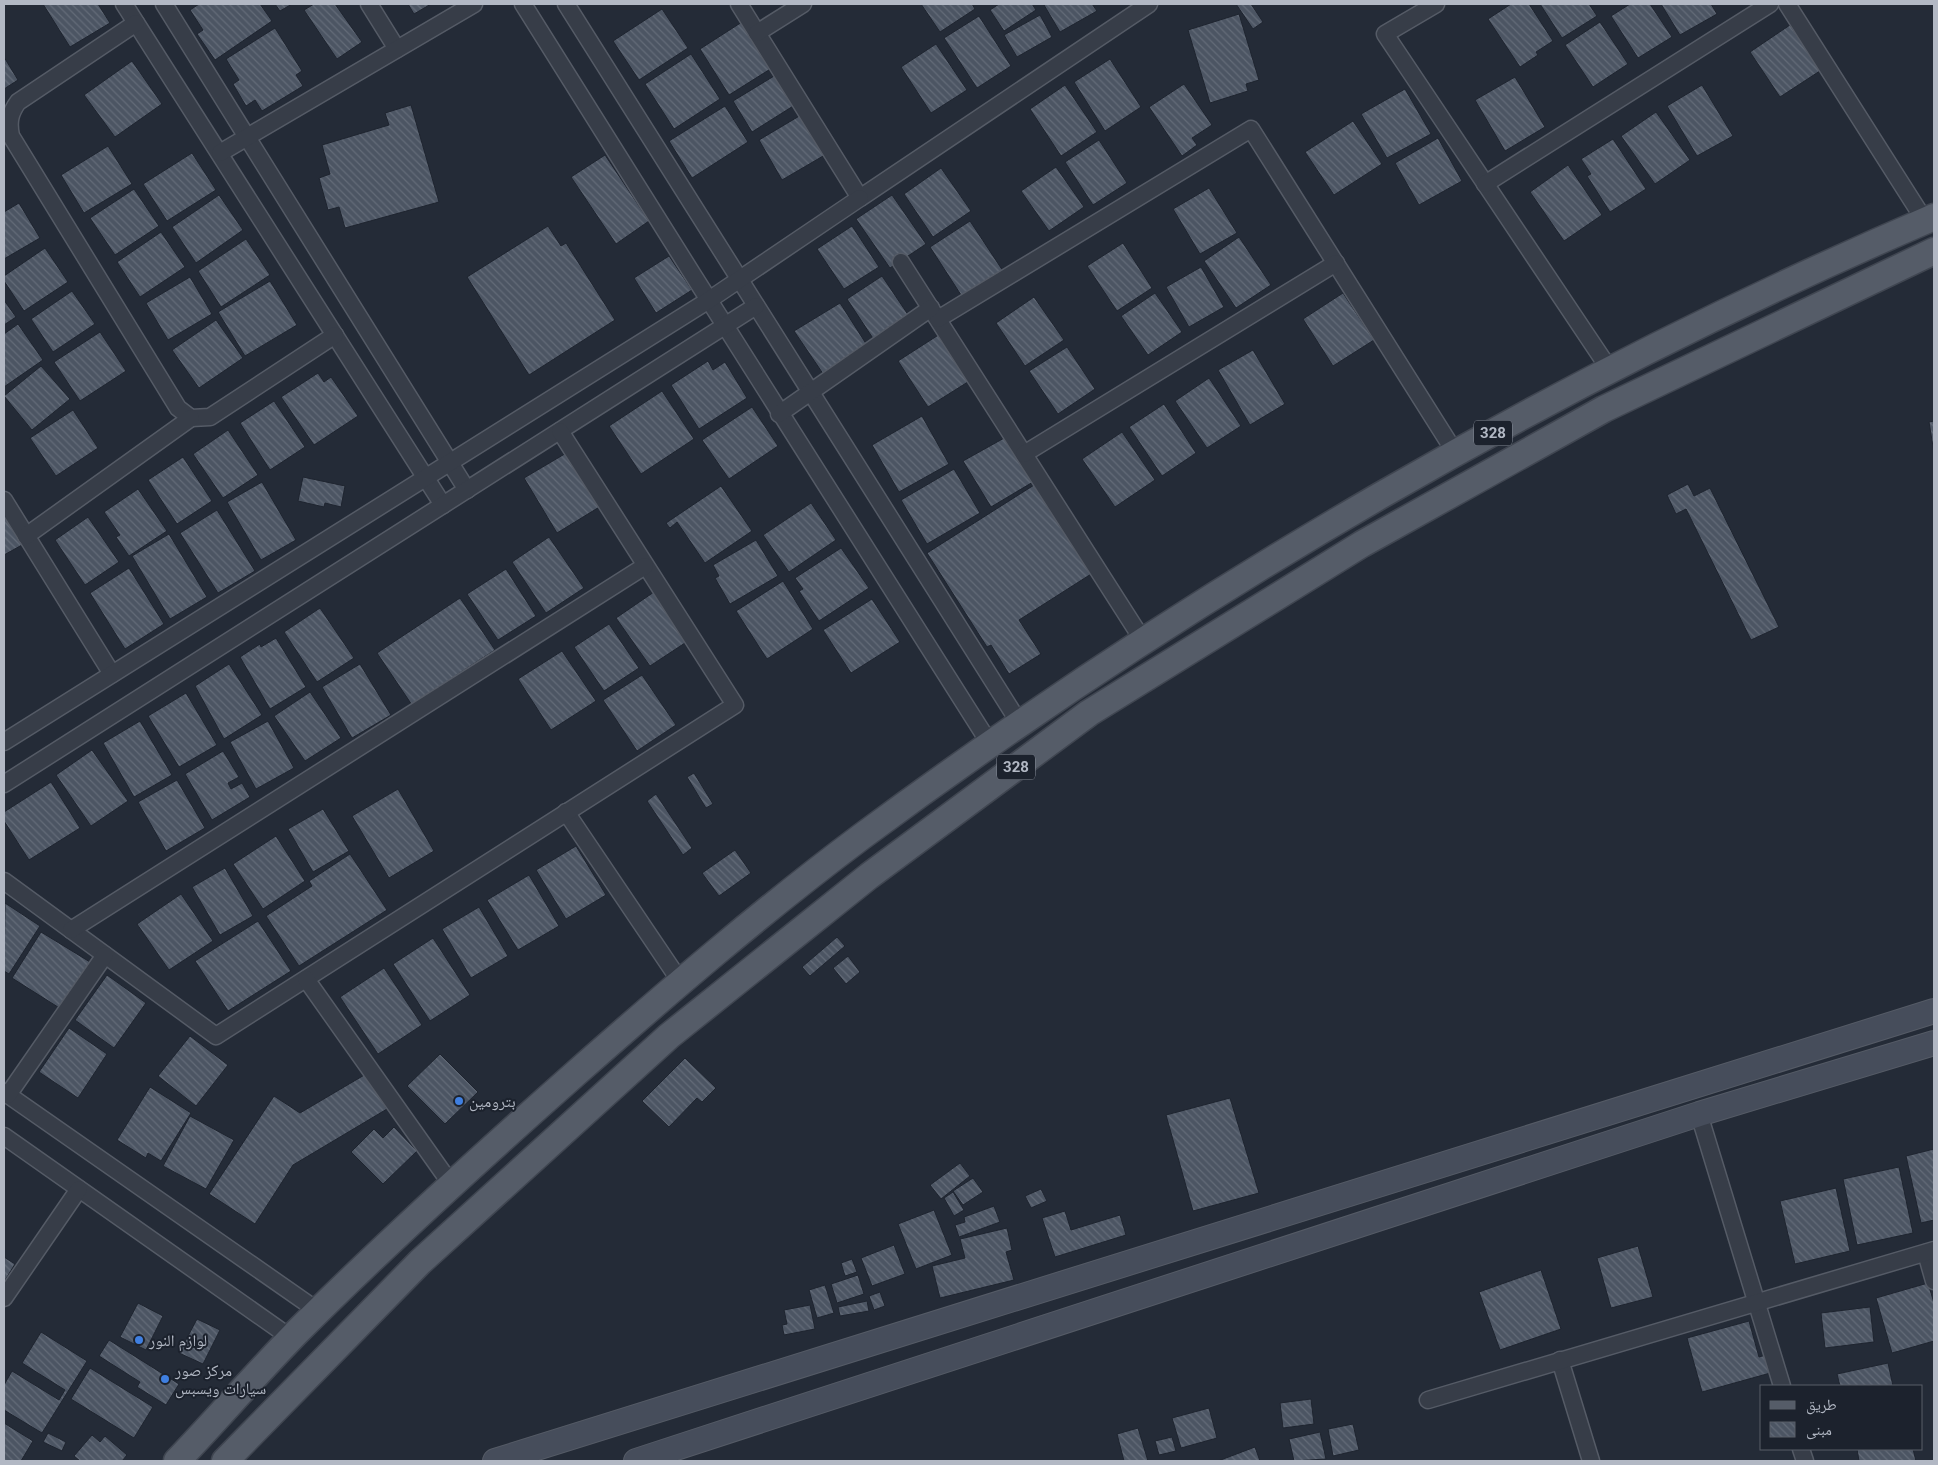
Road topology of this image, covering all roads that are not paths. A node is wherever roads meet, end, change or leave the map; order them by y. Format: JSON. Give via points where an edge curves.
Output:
{"nodes":[{"id":1,"x":124,"y":4,"type":"edge"},
{"id":2,"x":164,"y":4,"type":"edge"},
{"id":3,"x":369,"y":4,"type":"edge"},
{"id":4,"x":474,"y":4,"type":"edge"},
{"id":5,"x":523,"y":4,"type":"edge"},
{"id":6,"x":566,"y":4,"type":"edge"},
{"id":7,"x":739,"y":4,"type":"edge"},
{"id":8,"x":803,"y":4,"type":"edge"},
{"id":9,"x":1148,"y":4,"type":"edge"},
{"id":10,"x":1436,"y":4,"type":"edge"},
{"id":11,"x":1770,"y":4,"type":"edge"},
{"id":12,"x":1788,"y":4,"type":"edge"},
{"id":13,"x":136,"y":23,"type":"junction"},
{"id":14,"x":757,"y":32,"type":"junction"},
{"id":15,"x":397,"y":49,"type":"junction"},
{"id":16,"x":6,"y":125,"type":"edge"},
{"id":17,"x":248,"y":136,"type":"junction"},
{"id":18,"x":220,"y":153,"type":"junction"},
{"id":19,"x":1485,"y":184,"type":"junction"},
{"id":20,"x":860,"y":198,"type":"junction"},
{"id":21,"x":1929,"y":219,"type":"edge"},
{"id":22,"x":1934,"y":251,"type":"edge"},
{"id":23,"x":901,"y":262,"type":"dead end"},
{"id":24,"x":1336,"y":263,"type":"junction"},
{"id":25,"x":740,"y":280,"type":"junction"},
{"id":26,"x":709,"y":300,"type":"junction"},
{"id":27,"x":756,"y":306,"type":"junction"},
{"id":28,"x":934,"y":314,"type":"junction"},
{"id":29,"x":726,"y":325,"type":"junction"},
{"id":30,"x":335,"y":335,"type":"junction"},
{"id":31,"x":1610,"y":370,"type":"junction"},
{"id":32,"x":810,"y":392,"type":"junction"},
{"id":33,"x":779,"y":414,"type":"junction"},
{"id":34,"x":191,"y":418,"type":"junction"},
{"id":35,"x":560,"y":431,"type":"junction"},
{"id":36,"x":1024,"y":454,"type":"junction"},
{"id":37,"x":1456,"y":454,"type":"junction"},
{"id":38,"x":451,"y":462,"type":"junction"},
{"id":39,"x":426,"y":478,"type":"junction"},
{"id":40,"x":467,"y":490,"type":"junction"},
{"id":41,"x":4,"y":500,"type":"edge"},
{"id":42,"x":443,"y":505,"type":"junction"},
{"id":43,"x":26,"y":536,"type":"junction"},
{"id":44,"x":645,"y":566,"type":"junction"},
{"id":45,"x":1144,"y":642,"type":"junction"},
{"id":46,"x":112,"y":674,"type":"junction"},
{"id":47,"x":1020,"y":724,"type":"junction"},
{"id":48,"x":4,"y":742,"type":"edge"},
{"id":49,"x":990,"y":744,"type":"junction"},
{"id":50,"x":4,"y":784,"type":"edge"},
{"id":51,"x":566,"y":812,"type":"junction"},
{"id":52,"x":4,"y":881,"type":"edge"},
{"id":53,"x":71,"y":930,"type":"junction"},
{"id":54,"x":105,"y":955,"type":"junction"},
{"id":55,"x":306,"y":979,"type":"junction"},
{"id":56,"x":680,"y":981,"type":"junction"},
{"id":57,"x":1934,"y":1011,"type":"edge"},
{"id":58,"x":1934,"y":1043,"type":"edge"},
{"id":59,"x":6,"y":1093,"type":"edge"},
{"id":60,"x":1699,"y":1114,"type":"junction"},
{"id":61,"x":4,"y":1136,"type":"edge"},
{"id":62,"x":451,"y":1184,"type":"junction"},
{"id":63,"x":79,"y":1189,"type":"junction"},
{"id":64,"x":1930,"y":1252,"type":"edge"},
{"id":65,"x":1934,"y":1281,"type":"edge"},
{"id":66,"x":4,"y":1298,"type":"edge"},
{"id":67,"x":1756,"y":1302,"type":"junction"},
{"id":68,"x":318,"y":1311,"type":"junction"},
{"id":69,"x":291,"y":1338,"type":"junction"},
{"id":70,"x":1560,"y":1360,"type":"junction"},
{"id":71,"x":1782,"y":1385,"type":"edge"},
{"id":72,"x":1428,"y":1400,"type":"dead end"},
{"id":73,"x":177,"y":1461,"type":"edge"},
{"id":74,"x":225,"y":1461,"type":"edge"},
{"id":75,"x":495,"y":1461,"type":"edge"},
{"id":76,"x":636,"y":1461,"type":"edge"},
{"id":77,"x":1591,"y":1461,"type":"edge"}],
"edges":[{"from":1,"to":13,"type":"street"},
{"from":2,"to":17,"type":"street"},
{"from":3,"to":15,"type":"street"},
{"from":4,"to":15,"type":"street"},
{"from":5,"to":26,"type":"street"},
{"from":6,"to":25,"type":"street"},
{"from":7,"to":14,"type":"street"},
{"from":8,"to":14,"type":"street"},
{"from":9,"to":20,"type":"street"},
{"from":10,"to":19,"type":"street","via":[[1385,34]]},
{"from":11,"to":19,"type":"street"},
{"from":12,"to":21,"type":"street"},
{"from":13,"to":16,"type":"street","via":[[18,102]]},
{"from":13,"to":18,"type":"street"},
{"from":14,"to":20,"type":"street"},
{"from":15,"to":17,"type":"street"},
{"from":16,"to":34,"type":"street","via":[[178,408]]},
{"from":17,"to":18,"type":"street"},
{"from":17,"to":38,"type":"street"},
{"from":18,"to":30,"type":"street"},
{"from":19,"to":31,"type":"street"},
{"from":20,"to":25,"type":"street"},
{"from":21,"to":31,"type":"main road","number":"328","via":[[1793,279]]},
{"from":22,"to":74,"type":"main road","number":"328","via":[[1604,409],[1362,544],[1090,713],[869,876],[669,1036],[420,1262]]},
{"from":23,"to":28,"type":"street"},
{"from":24,"to":28,"type":"street","via":[[1251,129]]},
{"from":24,"to":36,"type":"street"},
{"from":24,"to":37,"type":"street"},
{"from":25,"to":26,"type":"street"},
{"from":25,"to":27,"type":"street"},
{"from":26,"to":29,"type":"street"},
{"from":26,"to":38,"type":"street"},
{"from":27,"to":29,"type":"street"},
{"from":27,"to":32,"type":"street"},
{"from":28,"to":32,"type":"street"},
{"from":28,"to":36,"type":"street"},
{"from":29,"to":33,"type":"street"},
{"from":29,"to":35,"type":"street"},
{"from":30,"to":34,"type":"street","via":[[210,417]]},
{"from":30,"to":39,"type":"street"},
{"from":31,"to":37,"type":"main road","number":"328"},
{"from":32,"to":33,"type":"street"},
{"from":32,"to":47,"type":"street"},
{"from":33,"to":49,"type":"street"},
{"from":34,"to":43,"type":"street"},
{"from":35,"to":40,"type":"street"},
{"from":35,"to":44,"type":"street"},
{"from":36,"to":45,"type":"street"},
{"from":37,"to":45,"type":"main road","number":"328","via":[[1285,552]]},
{"from":38,"to":39,"type":"street"},
{"from":38,"to":40,"type":"street"},
{"from":39,"to":42,"type":"street"},
{"from":39,"to":46,"type":"street"},
{"from":40,"to":42,"type":"street"},
{"from":41,"to":43,"type":"street"},
{"from":42,"to":50,"type":"street"},
{"from":43,"to":46,"type":"street"},
{"from":44,"to":51,"type":"street","via":[[735,705]]},
{"from":44,"to":53,"type":"street"},
{"from":45,"to":47,"type":"main road","number":"328"},
{"from":46,"to":48,"type":"street"},
{"from":47,"to":49,"type":"main road"},
{"from":49,"to":56,"type":"main road","via":[[858,840]]},
{"from":51,"to":55,"type":"street"},
{"from":51,"to":56,"type":"street"},
{"from":52,"to":53,"type":"street"},
{"from":53,"to":54,"type":"street"},
{"from":54,"to":55,"type":"street","via":[[216,1036]]},
{"from":54,"to":59,"type":"street"},
{"from":55,"to":62,"type":"street"},
{"from":56,"to":62,"type":"main road"},
{"from":57,"to":75,"type":"main road"},
{"from":58,"to":60,"type":"main road"},
{"from":59,"to":68,"type":"street"},
{"from":60,"to":67,"type":"street"},
{"from":60,"to":76,"type":"main road"},
{"from":61,"to":63,"type":"street"},
{"from":62,"to":68,"type":"main road"},
{"from":63,"to":66,"type":"street"},
{"from":63,"to":69,"type":"street"},
{"from":64,"to":65,"type":"street"},
{"from":64,"to":67,"type":"street"},
{"from":67,"to":70,"type":"street"},
{"from":67,"to":71,"type":"street"},
{"from":68,"to":69,"type":"main road"},
{"from":69,"to":73,"type":"main road"},
{"from":70,"to":72,"type":"street"},
{"from":70,"to":77,"type":"street"}]}
